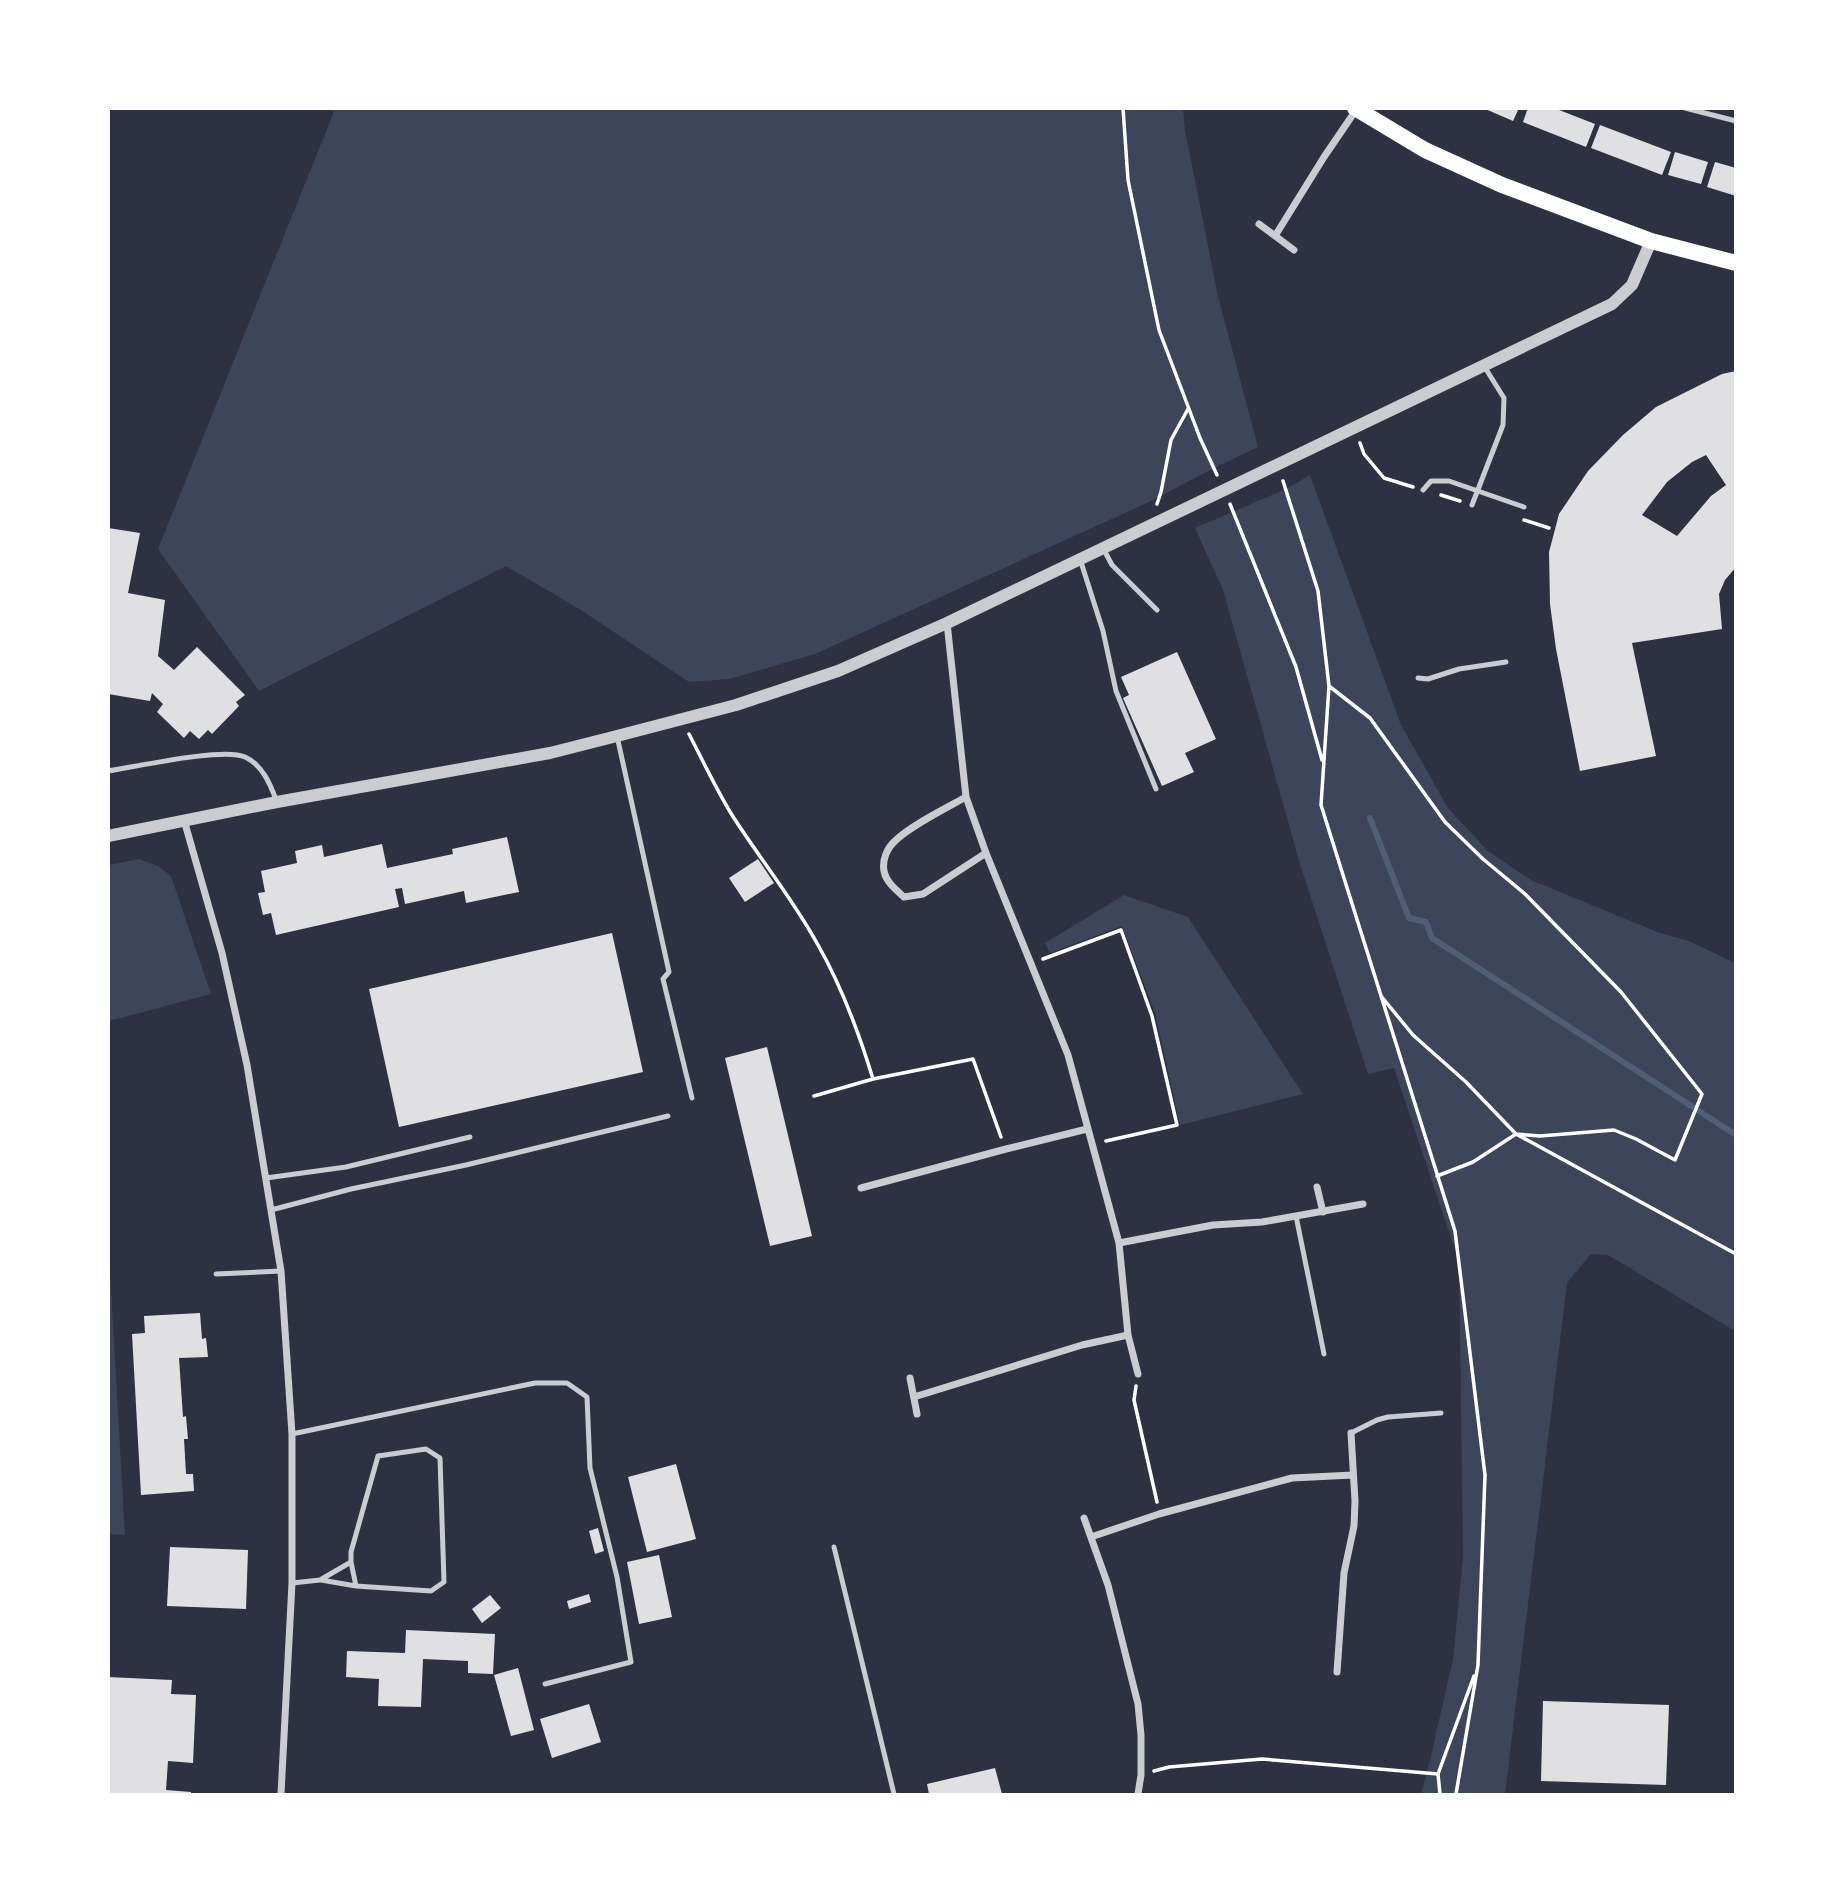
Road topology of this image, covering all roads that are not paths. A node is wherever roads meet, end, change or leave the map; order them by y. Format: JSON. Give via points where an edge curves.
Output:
{"nodes":[{"id":1,"x":1685,"y":108,"type":"edge"},
{"id":2,"x":1356,"y":109,"type":"edge"},
{"id":3,"x":1735,"y":121,"type":"edge"},
{"id":4,"x":1259,"y":224,"type":"dead end"},
{"id":5,"x":1275,"y":236,"type":"junction"},
{"id":6,"x":1651,"y":241,"type":"junction"},
{"id":7,"x":1294,"y":250,"type":"dead end"},
{"id":8,"x":1735,"y":263,"type":"edge"},
{"id":9,"x":1484,"y":366,"type":"junction"},
{"id":10,"x":1423,"y":490,"type":"road end"},
{"id":11,"x":1478,"y":490,"type":"junction"},
{"id":12,"x":1472,"y":505,"type":"road end"},
{"id":13,"x":1524,"y":507,"type":"dead end"},
{"id":14,"x":1103,"y":548,"type":"junction"},
{"id":15,"x":1080,"y":559,"type":"junction"},
{"id":16,"x":1157,"y":610,"type":"dead end"},
{"id":17,"x":947,"y":623,"type":"junction"},
{"id":18,"x":1506,"y":662,"type":"dead end"},
{"id":19,"x":1418,"y":678,"type":"dead end"},
{"id":20,"x":617,"y":736,"type":"junction"},
{"id":21,"x":108,"y":771,"type":"edge"},
{"id":22,"x":1156,"y":789,"type":"dead end"},
{"id":23,"x":966,"y":797,"type":"junction"},
{"id":24,"x":277,"y":802,"type":"junction"},
{"id":25,"x":184,"y":820,"type":"junction"},
{"id":26,"x":108,"y":836,"type":"edge"},
{"id":27,"x":986,"y":853,"type":"junction"},
{"id":28,"x":692,"y":1098,"type":"dead end"},
{"id":29,"x":667,"y":1116,"type":"dead end"},
{"id":30,"x":1087,"y":1129,"type":"junction"},
{"id":31,"x":470,"y":1137,"type":"dead end"},
{"id":32,"x":266,"y":1178,"type":"junction"},
{"id":33,"x":1317,"y":1186,"type":"dead end"},
{"id":34,"x":861,"y":1188,"type":"dead end"},
{"id":35,"x":1363,"y":1204,"type":"dead end"},
{"id":36,"x":271,"y":1210,"type":"junction"},
{"id":37,"x":1323,"y":1212,"type":"junction"},
{"id":38,"x":1296,"y":1216,"type":"junction"},
{"id":39,"x":1119,"y":1243,"type":"junction"},
{"id":40,"x":281,"y":1271,"type":"junction"},
{"id":41,"x":216,"y":1274,"type":"dead end"},
{"id":42,"x":1128,"y":1335,"type":"junction"},
{"id":43,"x":1324,"y":1354,"type":"dead end"},
{"id":44,"x":1138,"y":1374,"type":"road end"},
{"id":45,"x":910,"y":1378,"type":"dead end"},
{"id":46,"x":914,"y":1397,"type":"junction"},
{"id":47,"x":1441,"y":1413,"type":"dead end"},
{"id":48,"x":917,"y":1414,"type":"dead end"},
{"id":49,"x":1351,"y":1433,"type":"joint"},
{"id":50,"x":292,"y":1434,"type":"junction"},
{"id":51,"x":1353,"y":1475,"type":"junction"},
{"id":52,"x":1084,"y":1518,"type":"dead end"},
{"id":53,"x":1091,"y":1537,"type":"junction"},
{"id":54,"x":834,"y":1547,"type":"dead end"},
{"id":55,"x":351,"y":1562,"type":"junction"},
{"id":56,"x":320,"y":1580,"type":"junction"},
{"id":57,"x":292,"y":1583,"type":"junction"},
{"id":58,"x":356,"y":1586,"type":"junction"},
{"id":59,"x":1337,"y":1672,"type":"dead end"},
{"id":60,"x":545,"y":1684,"type":"dead end"},
{"id":61,"x":281,"y":1794,"type":"edge"},
{"id":62,"x":894,"y":1794,"type":"edge"},
{"id":63,"x":1138,"y":1794,"type":"edge"}],
"edges":[{"from":1,"to":3,"type":"lane"},
{"from":2,"to":5,"type":"street"},
{"from":2,"to":6,"type":"main road","via":[[1425,150],[1502,185]]},
{"from":4,"to":5,"type":"street"},
{"from":5,"to":7,"type":"street"},
{"from":6,"to":8,"type":"main road"},
{"from":6,"to":9,"type":"street","via":[[1632,285],[1612,304]]},
{"from":9,"to":11,"type":"lane","via":[[1504,398],[1503,425]]},
{"from":9,"to":14,"type":"street"},
{"from":10,"to":11,"type":"lane","via":[[1431,481]]},
{"from":11,"to":12,"type":"lane"},
{"from":11,"to":13,"type":"lane"},
{"from":14,"to":15,"type":"street"},
{"from":14,"to":16,"type":"lane","via":[[1112,565]]},
{"from":15,"to":17,"type":"street"},
{"from":15,"to":22,"type":"lane","via":[[1116,691]]},
{"from":17,"to":20,"type":"street","via":[[838,671],[736,705]]},
{"from":17,"to":23,"type":"street"},
{"from":18,"to":19,"type":"lane"},
{"from":20,"to":24,"type":"street","via":[[550,753]]},
{"from":20,"to":28,"type":"lane","via":[[669,972],[663,979]]},
{"from":21,"to":24,"type":"lane","via":[[234,754],[246,757],[261,770]]},
{"from":23,"to":27,"type":"street"},
{"from":23,"to":27,"type":"street","via":[[894,841],[884,856],[884,871],[889,884],[904,897],[923,894]]},
{"from":24,"to":25,"type":"street"},
{"from":25,"to":26,"type":"street"},
{"from":25,"to":32,"type":"street","via":[[222,953]]},
{"from":27,"to":30,"type":"street","via":[[1068,1055]]},
{"from":29,"to":36,"type":"lane"},
{"from":30,"to":34,"type":"street"},
{"from":30,"to":39,"type":"street"},
{"from":31,"to":32,"type":"lane","via":[[346,1167]]},
{"from":32,"to":36,"type":"street"},
{"from":33,"to":37,"type":"street"},
{"from":35,"to":37,"type":"street"},
{"from":36,"to":40,"type":"street"},
{"from":37,"to":38,"type":"street"},
{"from":38,"to":39,"type":"street","via":[[1213,1225]]},
{"from":38,"to":43,"type":"lane"},
{"from":39,"to":42,"type":"street"},
{"from":40,"to":41,"type":"lane"},
{"from":40,"to":50,"type":"street"},
{"from":42,"to":44,"type":"street"},
{"from":42,"to":46,"type":"street"},
{"from":45,"to":46,"type":"street"},
{"from":46,"to":48,"type":"street"},
{"from":47,"to":49,"type":"lane","via":[[1388,1417]]},
{"from":49,"to":51,"type":"street"},
{"from":50,"to":57,"type":"street"},
{"from":50,"to":60,"type":"lane","via":[[535,1383],[567,1383],[587,1397],[590,1468],[617,1577],[631,1662]]},
{"from":51,"to":53,"type":"street","via":[[1292,1478]]},
{"from":51,"to":59,"type":"street","via":[[1354,1526],[1344,1573]]},
{"from":52,"to":53,"type":"street"},
{"from":53,"to":63,"type":"street","via":[[1138,1704]]},
{"from":54,"to":62,"type":"lane"},
{"from":55,"to":56,"type":"lane"},
{"from":55,"to":58,"type":"lane"},
{"from":55,"to":58,"type":"lane","via":[[378,1456],[426,1449],[440,1458],[444,1582],[431,1591]]},
{"from":56,"to":57,"type":"lane"},
{"from":56,"to":58,"type":"lane"},
{"from":57,"to":61,"type":"street"}]}
